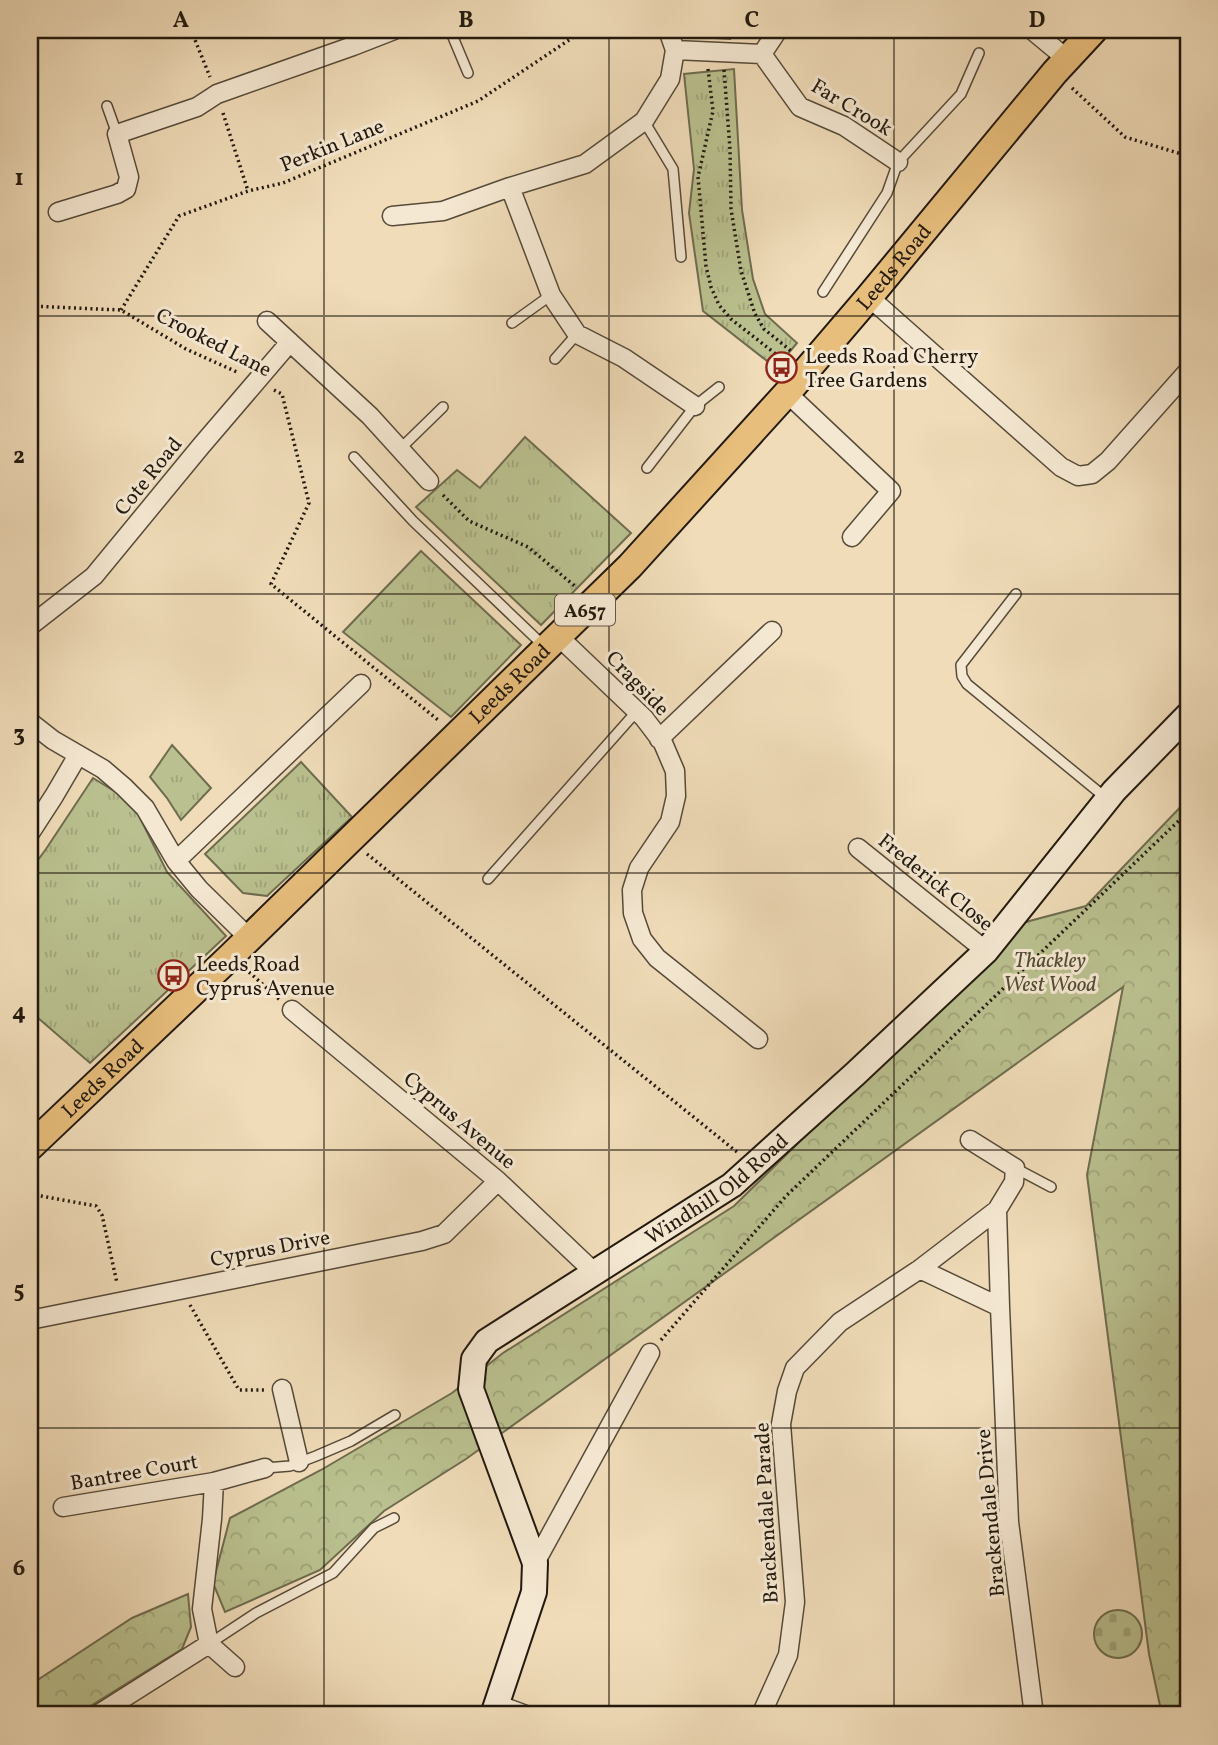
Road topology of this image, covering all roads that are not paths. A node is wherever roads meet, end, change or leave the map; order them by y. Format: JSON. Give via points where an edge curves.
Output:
{"nodes":[{"id":1,"x":394,"y":30,"type":"edge"},
{"id":2,"x":450,"y":30,"type":"edge"},
{"id":3,"x":668,"y":30,"type":"edge"},
{"id":4,"x":778,"y":30,"type":"edge"},
{"id":5,"x":1032,"y":30,"type":"edge"},
{"id":6,"x":1094,"y":30,"type":"edge"},
{"id":7,"x":351,"y":38,"type":"edge"},
{"id":8,"x":675,"y":50,"type":"junction"},
{"id":9,"x":979,"y":53,"type":"dead end"},
{"id":10,"x":762,"y":54,"type":"junction"},
{"id":11,"x":1061,"y":66,"type":"junction"},
{"id":12,"x":468,"y":73,"type":"dead end"},
{"id":13,"x":107,"y":106,"type":"dead end"},
{"id":14,"x":644,"y":121,"type":"junction"},
{"id":15,"x":117,"y":134,"type":"junction"},
{"id":16,"x":898,"y":162,"type":"junction"},
{"id":17,"x":510,"y":187,"type":"junction"},
{"id":18,"x":58,"y":212,"type":"dead end"},
{"id":19,"x":392,"y":216,"type":"dead end"},
{"id":20,"x":681,"y":257,"type":"dead end"},
{"id":21,"x":823,"y":292,"type":"dead end"},
{"id":22,"x":551,"y":296,"type":"junction"},
{"id":23,"x":869,"y":297,"type":"junction"},
{"id":24,"x":267,"y":321,"type":"dead end"},
{"id":25,"x":512,"y":323,"type":"dead end"},
{"id":26,"x":577,"y":334,"type":"junction"},
{"id":27,"x":290,"y":342,"type":"junction"},
{"id":28,"x":555,"y":359,"type":"dead end"},
{"id":29,"x":1188,"y":370,"type":"edge"},
{"id":30,"x":800,"y":378,"type":"junction"},
{"id":31,"x":719,"y":387,"type":"dead end"},
{"id":32,"x":695,"y":406,"type":"junction"},
{"id":33,"x":443,"y":407,"type":"dead end"},
{"id":34,"x":400,"y":449,"type":"junction"},
{"id":35,"x":354,"y":457,"type":"dead end"},
{"id":36,"x":647,"y":468,"type":"dead end"},
{"id":37,"x":429,"y":481,"type":"road end"},
{"id":38,"x":852,"y":537,"type":"dead end"},
{"id":39,"x":1016,"y":594,"type":"dead end"},
{"id":40,"x":30,"y":626,"type":"edge"},
{"id":41,"x":772,"y":631,"type":"dead end"},
{"id":42,"x":552,"y":642,"type":"junction"},
{"id":43,"x":361,"y":684,"type":"dead end"},
{"id":44,"x":637,"y":711,"type":"junction"},
{"id":45,"x":1188,"y":715,"type":"edge"},
{"id":46,"x":30,"y":722,"type":"edge"},
{"id":47,"x":659,"y":739,"type":"junction"},
{"id":48,"x":78,"y":755,"type":"junction"},
{"id":49,"x":1107,"y":799,"type":"junction"},
{"id":50,"x":30,"y":833,"type":"edge"},
{"id":51,"x":858,"y":848,"type":"dead end"},
{"id":52,"x":176,"y":861,"type":"junction"},
{"id":53,"x":488,"y":879,"type":"dead end"},
{"id":54,"x":240,"y":947,"type":"junction"},
{"id":55,"x":986,"y":951,"type":"junction"},
{"id":56,"x":292,"y":1010,"type":"road end"},
{"id":57,"x":758,"y":1039,"type":"dead end"},
{"id":58,"x":970,"y":1140,"type":"dead end"},
{"id":59,"x":30,"y":1147,"type":"edge"},
{"id":60,"x":1015,"y":1168,"type":"junction"},
{"id":61,"x":498,"y":1181,"type":"junction"},
{"id":62,"x":1051,"y":1187,"type":"dead end"},
{"id":63,"x":997,"y":1210,"type":"junction"},
{"id":64,"x":920,"y":1269,"type":"junction"},
{"id":65,"x":594,"y":1272,"type":"junction"},
{"id":66,"x":1000,"y":1307,"type":"junction"},
{"id":67,"x":30,"y":1320,"type":"edge"},
{"id":68,"x":650,"y":1353,"type":"road end"},
{"id":69,"x":282,"y":1390,"type":"road end"},
{"id":70,"x":395,"y":1415,"type":"dead end"},
{"id":71,"x":299,"y":1462,"type":"junction"},
{"id":72,"x":265,"y":1468,"type":"joint"},
{"id":73,"x":214,"y":1482,"type":"junction"},
{"id":74,"x":63,"y":1507,"type":"dead end"},
{"id":75,"x":394,"y":1518,"type":"dead end"},
{"id":76,"x":535,"y":1563,"type":"junction"},
{"id":77,"x":209,"y":1644,"type":"junction"},
{"id":78,"x":235,"y":1667,"type":"dead end"},
{"id":79,"x":495,"y":1710,"type":"edge"},
{"id":80,"x":97,"y":1715,"type":"edge"},
{"id":81,"x":526,"y":1715,"type":"edge"},
{"id":82,"x":761,"y":1715,"type":"edge"},
{"id":83,"x":1034,"y":1715,"type":"edge"}],
"edges":[{"from":1,"to":7,"type":"street"},
{"from":2,"to":12,"type":"lane"},
{"from":3,"to":8,"type":"street"},
{"from":4,"to":10,"type":"street"},
{"from":5,"to":11,"type":"street"},
{"from":6,"to":11,"type":"main road","name":"Leeds Road","number":"A657"},
{"from":7,"to":15,"type":"street","via":[[217,94],[197,107]]},
{"from":8,"to":10,"type":"street"},
{"from":8,"to":14,"type":"street","via":[[670,79]]},
{"from":9,"to":16,"type":"lane","name":"Far Crook","via":[[961,94]]},
{"from":10,"to":16,"type":"street","name":"Far Crook","via":[[800,107],[844,126]]},
{"from":11,"to":23,"type":"main road","name":"Leeds Road","number":"A657"},
{"from":13,"to":15,"type":"lane"},
{"from":14,"to":17,"type":"street","via":[[586,164]]},
{"from":14,"to":20,"type":"lane","via":[[673,169]]},
{"from":15,"to":18,"type":"street","via":[[129,177],[126,189]]},
{"from":16,"to":21,"type":"lane","name":"Far Crook","via":[[887,193]]},
{"from":17,"to":19,"type":"street","via":[[443,211]]},
{"from":17,"to":22,"type":"street"},
{"from":22,"to":25,"type":"lane"},
{"from":22,"to":26,"type":"street"},
{"from":23,"to":29,"type":"street","via":[[1061,467],[1078,477],[1092,474],[1108,461]]},
{"from":23,"to":30,"type":"main road","name":"Leeds Road","number":"A657"},
{"from":24,"to":27,"type":"street"},
{"from":26,"to":28,"type":"lane"},
{"from":26,"to":32,"type":"street","via":[[624,358]]},
{"from":27,"to":34,"type":"street"},
{"from":27,"to":40,"type":"street","name":"Cote Road","via":[[94,576]]},
{"from":30,"to":38,"type":"street","via":[[891,491]]},
{"from":30,"to":42,"type":"main road","name":"Leeds Road","number":"A657","via":[[630,566]]},
{"from":31,"to":32,"type":"lane"},
{"from":32,"to":36,"type":"lane"},
{"from":33,"to":34,"type":"lane"},
{"from":34,"to":37,"type":"street"},
{"from":35,"to":42,"type":"lane","via":[[413,521]]},
{"from":39,"to":49,"type":"lane","via":[[961,665],[962,676]]},
{"from":41,"to":47,"type":"street"},
{"from":42,"to":44,"type":"street","name":"Cragside"},
{"from":42,"to":54,"type":"main road","name":"Leeds Road","number":"A657"},
{"from":43,"to":52,"type":"street"},
{"from":44,"to":47,"type":"street","name":"Cragside"},
{"from":44,"to":53,"type":"lane"},
{"from":45,"to":49,"type":"street","name":"Windhill Old Road"},
{"from":46,"to":48,"type":"street"},
{"from":47,"to":57,"type":"street","name":"Cragside","via":[[675,771],[676,796],[670,822],[639,868],[632,890],[633,913],[642,939],[657,958]]},
{"from":48,"to":50,"type":"street"},
{"from":48,"to":52,"type":"street","via":[[103,769],[145,808]]},
{"from":49,"to":55,"type":"street","name":"Windhill Old Road"},
{"from":51,"to":55,"type":"street","name":"Frederick Close"},
{"from":52,"to":54,"type":"street"},
{"from":54,"to":59,"type":"main road","name":"Leeds Road","number":"A657"},
{"from":55,"to":65,"type":"street","name":"Windhill Old Road","via":[[732,1185]]},
{"from":56,"to":61,"type":"street","name":"Cyprus Avenue"},
{"from":58,"to":60,"type":"street"},
{"from":60,"to":62,"type":"lane"},
{"from":60,"to":63,"type":"street","name":"Brackendale Parade","via":[[1014,1182]]},
{"from":61,"to":65,"type":"street","name":"Cyprus Avenue"},
{"from":61,"to":67,"type":"street","name":"Cyprus Drive","via":[[444,1234],[422,1241]]},
{"from":63,"to":64,"type":"street","name":"Brackendale Parade"},
{"from":63,"to":66,"type":"street","name":"Brackendale Drive"},
{"from":64,"to":66,"type":"street"},
{"from":64,"to":82,"type":"street","name":"Brackendale Parade","via":[[840,1322],[795,1368],[781,1424],[795,1602],[788,1655]]},
{"from":65,"to":76,"type":"street","name":"Windhill Old Road","via":[[486,1341],[474,1359],[471,1389]]},
{"from":66,"to":83,"type":"street","name":"Brackendale Drive","via":[[1010,1522]]},
{"from":68,"to":76,"type":"street"},
{"from":69,"to":71,"type":"street"},
{"from":70,"to":71,"type":"lane","via":[[351,1441]]},
{"from":71,"to":72,"type":"lane"},
{"from":72,"to":73,"type":"street","name":"Bantree Court"},
{"from":73,"to":74,"type":"street","name":"Bantree Court"},
{"from":73,"to":77,"type":"street","name":"Bantree Court","via":[[202,1609]]},
{"from":75,"to":77,"type":"lane","via":[[374,1528],[333,1573],[256,1613]]},
{"from":76,"to":79,"type":"street","name":"Windhill Old Road","via":[[534,1592]]},
{"from":77,"to":78,"type":"street"},
{"from":77,"to":80,"type":"street"},
{"from":79,"to":81,"type":"street"}]}
